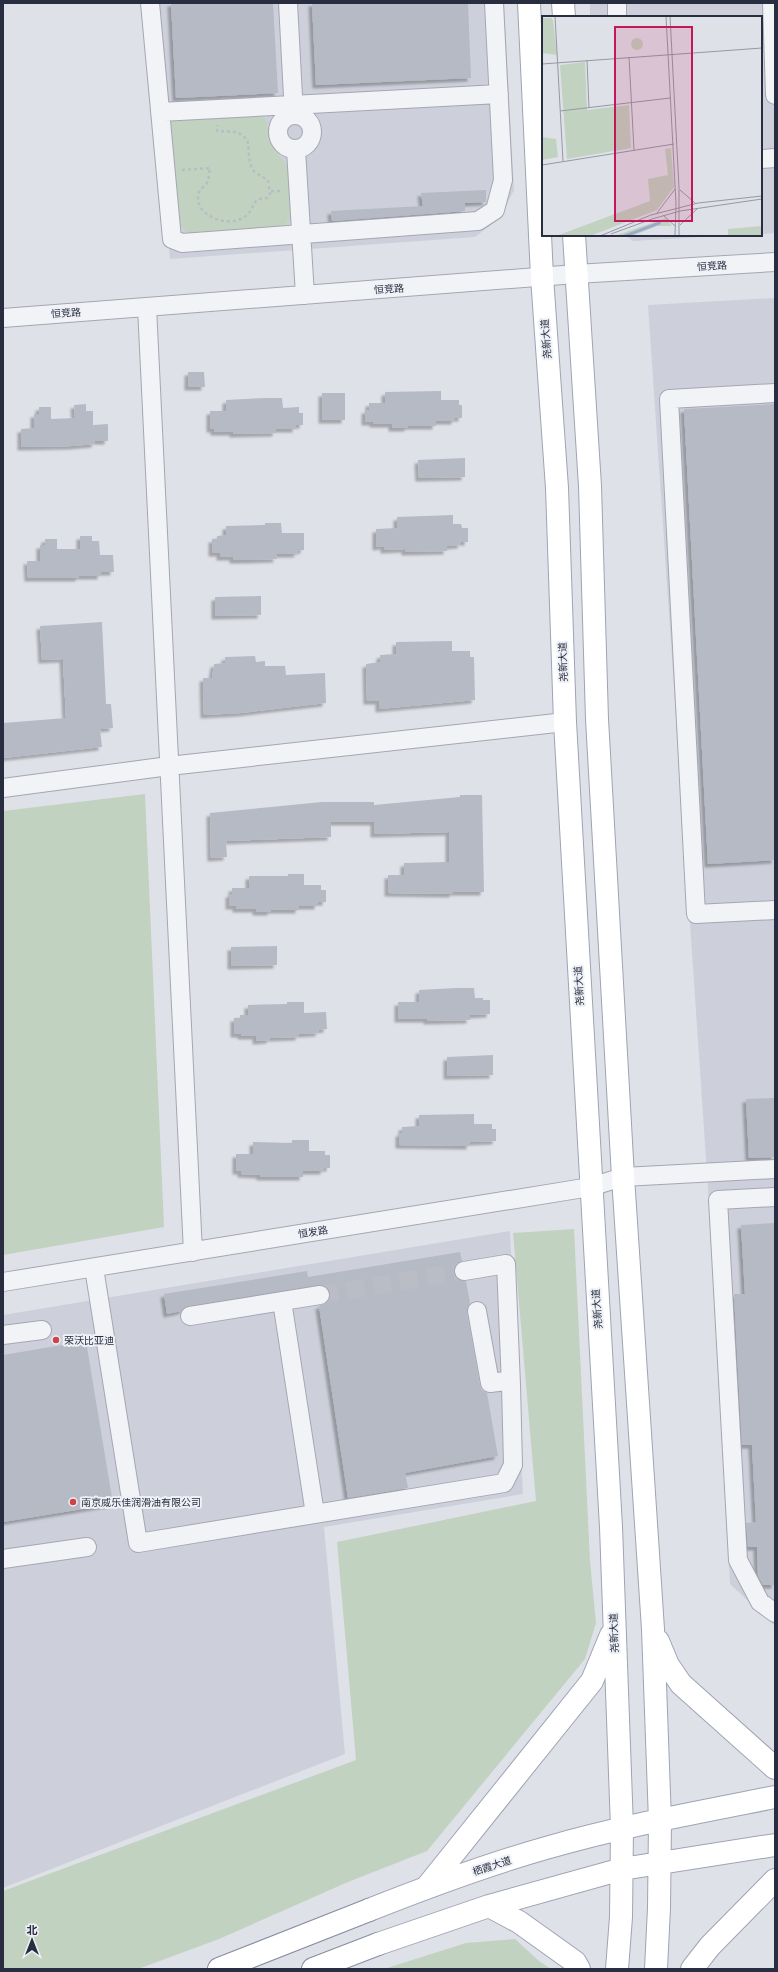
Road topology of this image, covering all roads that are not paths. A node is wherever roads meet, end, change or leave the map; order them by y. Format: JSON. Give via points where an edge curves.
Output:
{"nodes":[{"id":1,"x":150,"y":3,"type":"edge"},
{"id":2,"x":288,"y":3,"type":"edge"},
{"id":3,"x":494,"y":3,"type":"edge"},
{"id":4,"x":529,"y":3,"type":"edge"},
{"id":5,"x":563,"y":3,"type":"edge"},
{"id":6,"x":617,"y":3,"type":"edge"},
{"id":7,"x":772,"y":3,"type":"edge"},
{"id":8,"x":564,"y":16,"type":"edge"},
{"id":9,"x":618,"y":16,"type":"edge"},
{"id":10,"x":499,"y":94,"type":"junction"},
{"id":11,"x":775,"y":95,"type":"edge"},
{"id":12,"x":294,"y":110,"type":"junction"},
{"id":13,"x":160,"y":112,"type":"junction"},
{"id":14,"x":296,"y":150,"type":"junction"},
{"id":15,"x":775,"y":158,"type":"edge"},
{"id":16,"x":762,"y":159,"type":"edge"},
{"id":17,"x":301,"y":234,"type":"junction"},
{"id":18,"x":574,"y":236,"type":"edge"},
{"id":19,"x":775,"y":262,"type":"edge"},
{"id":20,"x":576,"y":274,"type":"junction"},
{"id":21,"x":542,"y":277,"type":"junction"},
{"id":22,"x":305,"y":295,"type":"junction"},
{"id":23,"x":147,"y":307,"type":"junction"},
{"id":24,"x":3,"y":318,"type":"edge"},
{"id":25,"x":775,"y":393,"type":"edge"},
{"id":26,"x":565,"y":722,"type":"junction"},
{"id":27,"x":169,"y":766,"type":"junction"},
{"id":28,"x":3,"y":788,"type":"edge"},
{"id":29,"x":775,"y":910,"type":"edge"},
{"id":30,"x":775,"y":1170,"type":"edge"},
{"id":31,"x":623,"y":1177,"type":"junction"},
{"id":32,"x":590,"y":1187,"type":"junction"},
{"id":33,"x":775,"y":1197,"type":"edge"},
{"id":34,"x":193,"y":1252,"type":"junction"},
{"id":35,"x":94,"y":1268,"type":"junction"},
{"id":36,"x":464,"y":1271,"type":"tunnel mouth"},
{"id":37,"x":3,"y":1282,"type":"edge"},
{"id":38,"x":320,"y":1295,"type":"tunnel mouth"},
{"id":39,"x":282,"y":1301,"type":"junction"},
{"id":40,"x":477,"y":1311,"type":"dead end"},
{"id":41,"x":190,"y":1316,"type":"dead end"},
{"id":42,"x":42,"y":1330,"type":"dead end"},
{"id":43,"x":3,"y":1335,"type":"edge"},
{"id":44,"x":511,"y":1385,"type":"junction"},
{"id":45,"x":315,"y":1514,"type":"junction"},
{"id":46,"x":87,"y":1547,"type":"dead end"},
{"id":47,"x":3,"y":1560,"type":"edge"},
{"id":48,"x":775,"y":1614,"type":"edge"},
{"id":49,"x":653,"y":1628,"type":"junction"},
{"id":50,"x":613,"y":1630,"type":"junction"},
{"id":51,"x":775,"y":1768,"type":"edge"},
{"id":52,"x":775,"y":1797,"type":"edge"},
{"id":53,"x":660,"y":1821,"type":"junction"},
{"id":54,"x":622,"y":1828,"type":"junction"},
{"id":55,"x":775,"y":1845,"type":"edge"},
{"id":56,"x":660,"y":1862,"type":"junction"},
{"id":57,"x":622,"y":1869,"type":"junction"},
{"id":58,"x":775,"y":1880,"type":"edge"},
{"id":59,"x":426,"y":1888,"type":"junction"},
{"id":60,"x":489,"y":1906,"type":"junction"},
{"id":61,"x":219,"y":1969,"type":"edge"},
{"id":62,"x":313,"y":1969,"type":"edge"},
{"id":63,"x":579,"y":1969,"type":"edge"},
{"id":64,"x":617,"y":1969,"type":"edge"},
{"id":65,"x":656,"y":1969,"type":"edge"},
{"id":66,"x":692,"y":1969,"type":"edge"}],
"edges":[{"from":1,"to":13,"type":"street"},
{"from":2,"to":12,"type":"street"},
{"from":3,"to":10,"type":"street"},
{"from":4,"to":21,"type":"main road","name":"尧新大道"},
{"from":5,"to":8,"type":"main road"},
{"from":6,"to":9,"type":"street"},
{"from":7,"to":11,"type":"street"},
{"from":10,"to":12,"type":"street"},
{"from":10,"to":17,"type":"street","via":[[503,180],[495,210],[478,221]]},
{"from":12,"to":13,"type":"street","via":[[216,108]]},
{"from":12,"to":14,"type":"street","via":[[307,121],[312,132],[308,144]]},
{"from":12,"to":14,"type":"street","via":[[281,122],[277,132],[280,143]]},
{"from":13,"to":17,"type":"street","via":[[172,239],[182,243]]},
{"from":14,"to":17,"type":"street"},
{"from":15,"to":16,"type":"street"},
{"from":17,"to":22,"type":"street"},
{"from":18,"to":20,"type":"main road"},
{"from":19,"to":20,"type":"street","name":"恒竞路"},
{"from":20,"to":21,"type":"street","name":"恒竞路"},
{"from":20,"to":31,"type":"main road","via":[[590,486],[597,719]]},
{"from":21,"to":22,"type":"street","name":"恒竞路"},
{"from":21,"to":26,"type":"main road","name":"尧新大道","via":[[557,488]]},
{"from":22,"to":23,"type":"street","name":"恒竞路"},
{"from":23,"to":24,"type":"street","name":"恒竞路"},
{"from":23,"to":27,"type":"street"},
{"from":25,"to":29,"type":"street","via":[[669,399],[696,914]]},
{"from":26,"to":27,"type":"street"},
{"from":26,"to":32,"type":"main road","name":"尧新大道"},
{"from":27,"to":28,"type":"street"},
{"from":27,"to":34,"type":"street"},
{"from":30,"to":31,"type":"street","name":"恒发路"},
{"from":31,"to":32,"type":"street","name":"恒发路"},
{"from":31,"to":49,"type":"main road"},
{"from":32,"to":34,"type":"street","name":"恒发路"},
{"from":32,"to":50,"type":"main road","name":"尧新大道","via":[[611,1527]]},
{"from":33,"to":48,"type":"street","via":[[718,1200],[738,1560],[760,1602]]},
{"from":34,"to":35,"type":"street","name":"恒发路"},
{"from":35,"to":37,"type":"street","name":"恒发路"},
{"from":35,"to":45,"type":"street","via":[[138,1543]]},
{"from":36,"to":44,"type":"street","via":[[506,1264]]},
{"from":38,"to":39,"type":"street"},
{"from":39,"to":41,"type":"street"},
{"from":39,"to":45,"type":"street"},
{"from":40,"to":44,"type":"street","via":[[490,1383],[506,1381]]},
{"from":42,"to":43,"type":"street"},
{"from":44,"to":45,"type":"street","via":[[513,1465],[504,1483]]},
{"from":46,"to":47,"type":"street"},
{"from":49,"to":51,"type":"main road","via":[[668,1665],[681,1684]]},
{"from":49,"to":53,"type":"main road"},
{"from":50,"to":54,"type":"main road","name":"尧新大道"},
{"from":50,"to":59,"type":"main road","via":[[592,1681]]},
{"from":52,"to":53,"type":"main road","name":"栖霞大道"},
{"from":53,"to":54,"type":"main road","name":"栖霞大道"},
{"from":53,"to":56,"type":"main road"},
{"from":54,"to":57,"type":"main road","name":"尧新大道"},
{"from":54,"to":59,"type":"main road","name":"栖霞大道","via":[[545,1848]]},
{"from":55,"to":56,"type":"main road"},
{"from":56,"to":57,"type":"main road"},
{"from":56,"to":65,"type":"main road"},
{"from":57,"to":60,"type":"main road"},
{"from":57,"to":64,"type":"main road","name":"尧新大道"},
{"from":58,"to":66,"type":"main road","via":[[710,1946]]},
{"from":59,"to":61,"type":"main road","name":"栖霞大道"},
{"from":60,"to":62,"type":"main road"},
{"from":60,"to":63,"type":"main road","via":[[519,1922],[575,1962]]}]}
